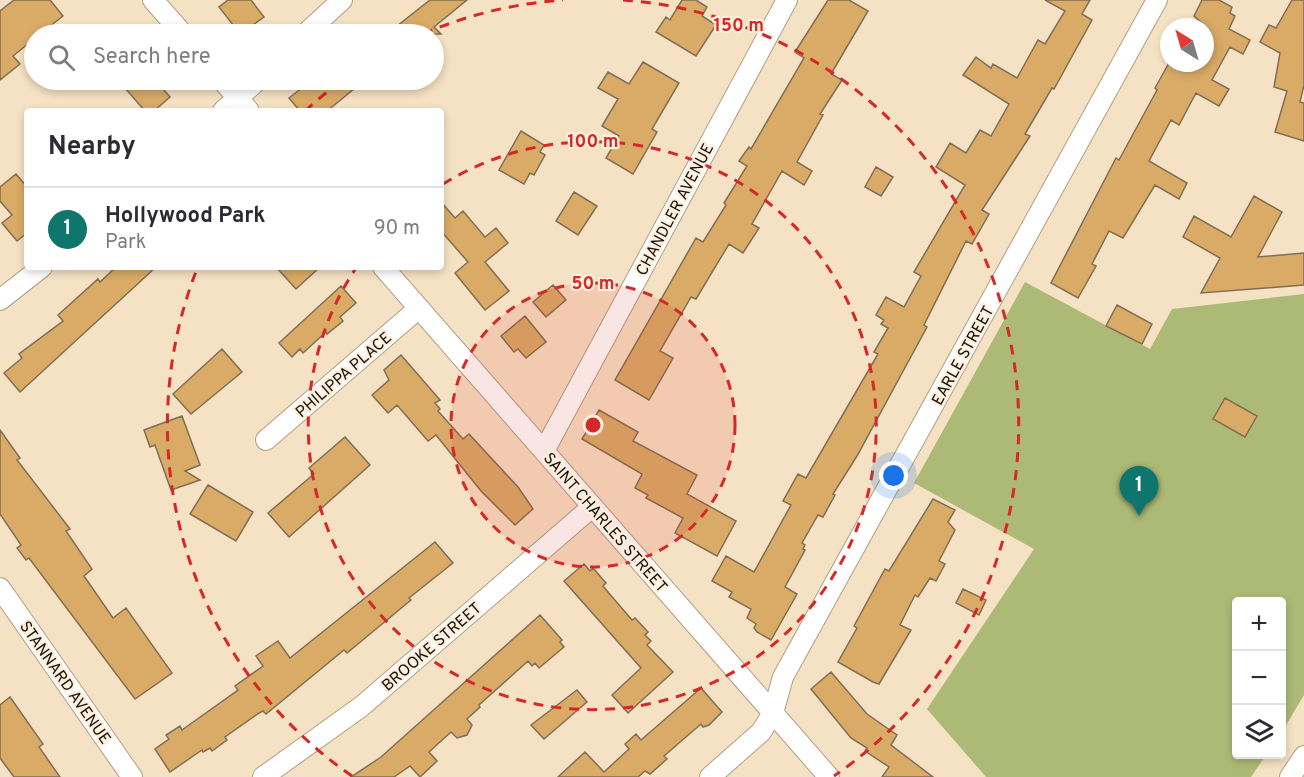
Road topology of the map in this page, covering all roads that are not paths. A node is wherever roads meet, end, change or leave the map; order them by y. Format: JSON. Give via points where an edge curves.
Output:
{"nodes":[{"id":1,"x":153,"y":0,"type":"edge"},
{"id":2,"x":342,"y":0,"type":"edge"},
{"id":3,"x":787,"y":0,"type":"edge"},
{"id":4,"x":1157,"y":0,"type":"edge"},
{"id":5,"x":174,"y":24,"type":"edge"},
{"id":6,"x":316,"y":24,"type":"edge"},
{"id":7,"x":228,"y":90,"type":"edge"},
{"id":8,"x":250,"y":90,"type":"edge"},
{"id":9,"x":237,"y":107,"type":"edge"},
{"id":10,"x":38,"y":270,"type":"edge"},
{"id":11,"x":386,"y":270,"type":"edge"},
{"id":12,"x":0,"y":300,"type":"edge"},
{"id":13,"x":419,"y":308,"type":"junction"},
{"id":14,"x":266,"y":440,"type":"dead end"},
{"id":15,"x":544,"y":451,"type":"junction"},
{"id":16,"x":592,"y":507,"type":"junction"},
{"id":17,"x":0,"y":588,"type":"edge"},
{"id":18,"x":772,"y":713,"type":"junction"},
{"id":19,"x":1304,"y":756,"type":"edge"},
{"id":20,"x":132,"y":777,"type":"edge"},
{"id":21,"x":263,"y":777,"type":"edge"},
{"id":22,"x":710,"y":777,"type":"edge"},
{"id":23,"x":829,"y":777,"type":"edge"},
{"id":24,"x":1290,"y":777,"type":"edge"}],
"edges":[{"from":1,"to":5,"type":"street"},
{"from":2,"to":6,"type":"street"},
{"from":3,"to":15,"type":"street","name":"CHANDLER AVENUE"},
{"from":4,"to":18,"type":"street","name":"EARLE STREET","via":[[783,677]]},
{"from":7,"to":9,"type":"street"},
{"from":8,"to":9,"type":"street"},
{"from":10,"to":12,"type":"street"},
{"from":11,"to":13,"type":"street","name":"SAINT CHARLES STREET"},
{"from":13,"to":14,"type":"street","name":"PHILIPPA PLACE"},
{"from":13,"to":15,"type":"street","name":"SAINT CHARLES STREET"},
{"from":15,"to":16,"type":"street","name":"SAINT CHARLES STREET"},
{"from":16,"to":18,"type":"street","name":"SAINT CHARLES STREET"},
{"from":16,"to":21,"type":"street","name":"BROOKE STREET","via":[[362,706]]},
{"from":17,"to":20,"type":"street","name":"STANNARD AVENUE"},
{"from":18,"to":22,"type":"street","name":"EARLE STREET","via":[[761,732]]},
{"from":18,"to":23,"type":"street","name":"SAINT CHARLES STREET"},
{"from":19,"to":24,"type":"street"}]}
